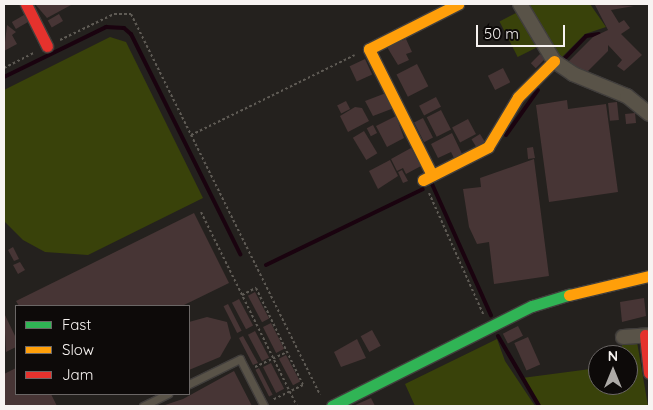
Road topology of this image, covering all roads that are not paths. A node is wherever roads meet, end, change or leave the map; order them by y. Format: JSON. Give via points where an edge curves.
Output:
{"nodes":[{"id":1,"x":26,"y":4,"type":"edge"},
{"id":2,"x":458,"y":4,"type":"edge"},
{"id":3,"x":520,"y":4,"type":"edge"},
{"id":4,"x":47,"y":46,"type":"road end"},
{"id":5,"x":554,"y":61,"type":"junction"},
{"id":6,"x":649,"y":114,"type":"edge"},
{"id":7,"x":649,"y":276,"type":"edge"},
{"id":8,"x":647,"y":335,"type":"edge"},
{"id":9,"x":619,"y":338,"type":"dead end"},
{"id":10,"x":649,"y":373,"type":"edge"},
{"id":11,"x":190,"y":383,"type":"edge"},
{"id":12,"x":166,"y":395,"type":"edge"},
{"id":13,"x":263,"y":405,"type":"edge"},
{"id":14,"x":143,"y":406,"type":"edge"},
{"id":15,"x":331,"y":406,"type":"edge"}],
"edges":[{"from":1,"to":4,"type":"street"},
{"from":2,"to":5,"type":"street","via":[[369,49],[428,178],[488,147],[518,97]]},
{"from":3,"to":5,"type":"street"},
{"from":5,"to":6,"type":"street","via":[[573,74],[627,96]]},
{"from":7,"to":15,"type":"street","via":[[577,292],[488,325]]},
{"from":8,"to":9,"type":"street"},
{"from":8,"to":10,"type":"street"},
{"from":11,"to":13,"type":"lane","via":[[240,358]]},
{"from":12,"to":14,"type":"lane"}]}
